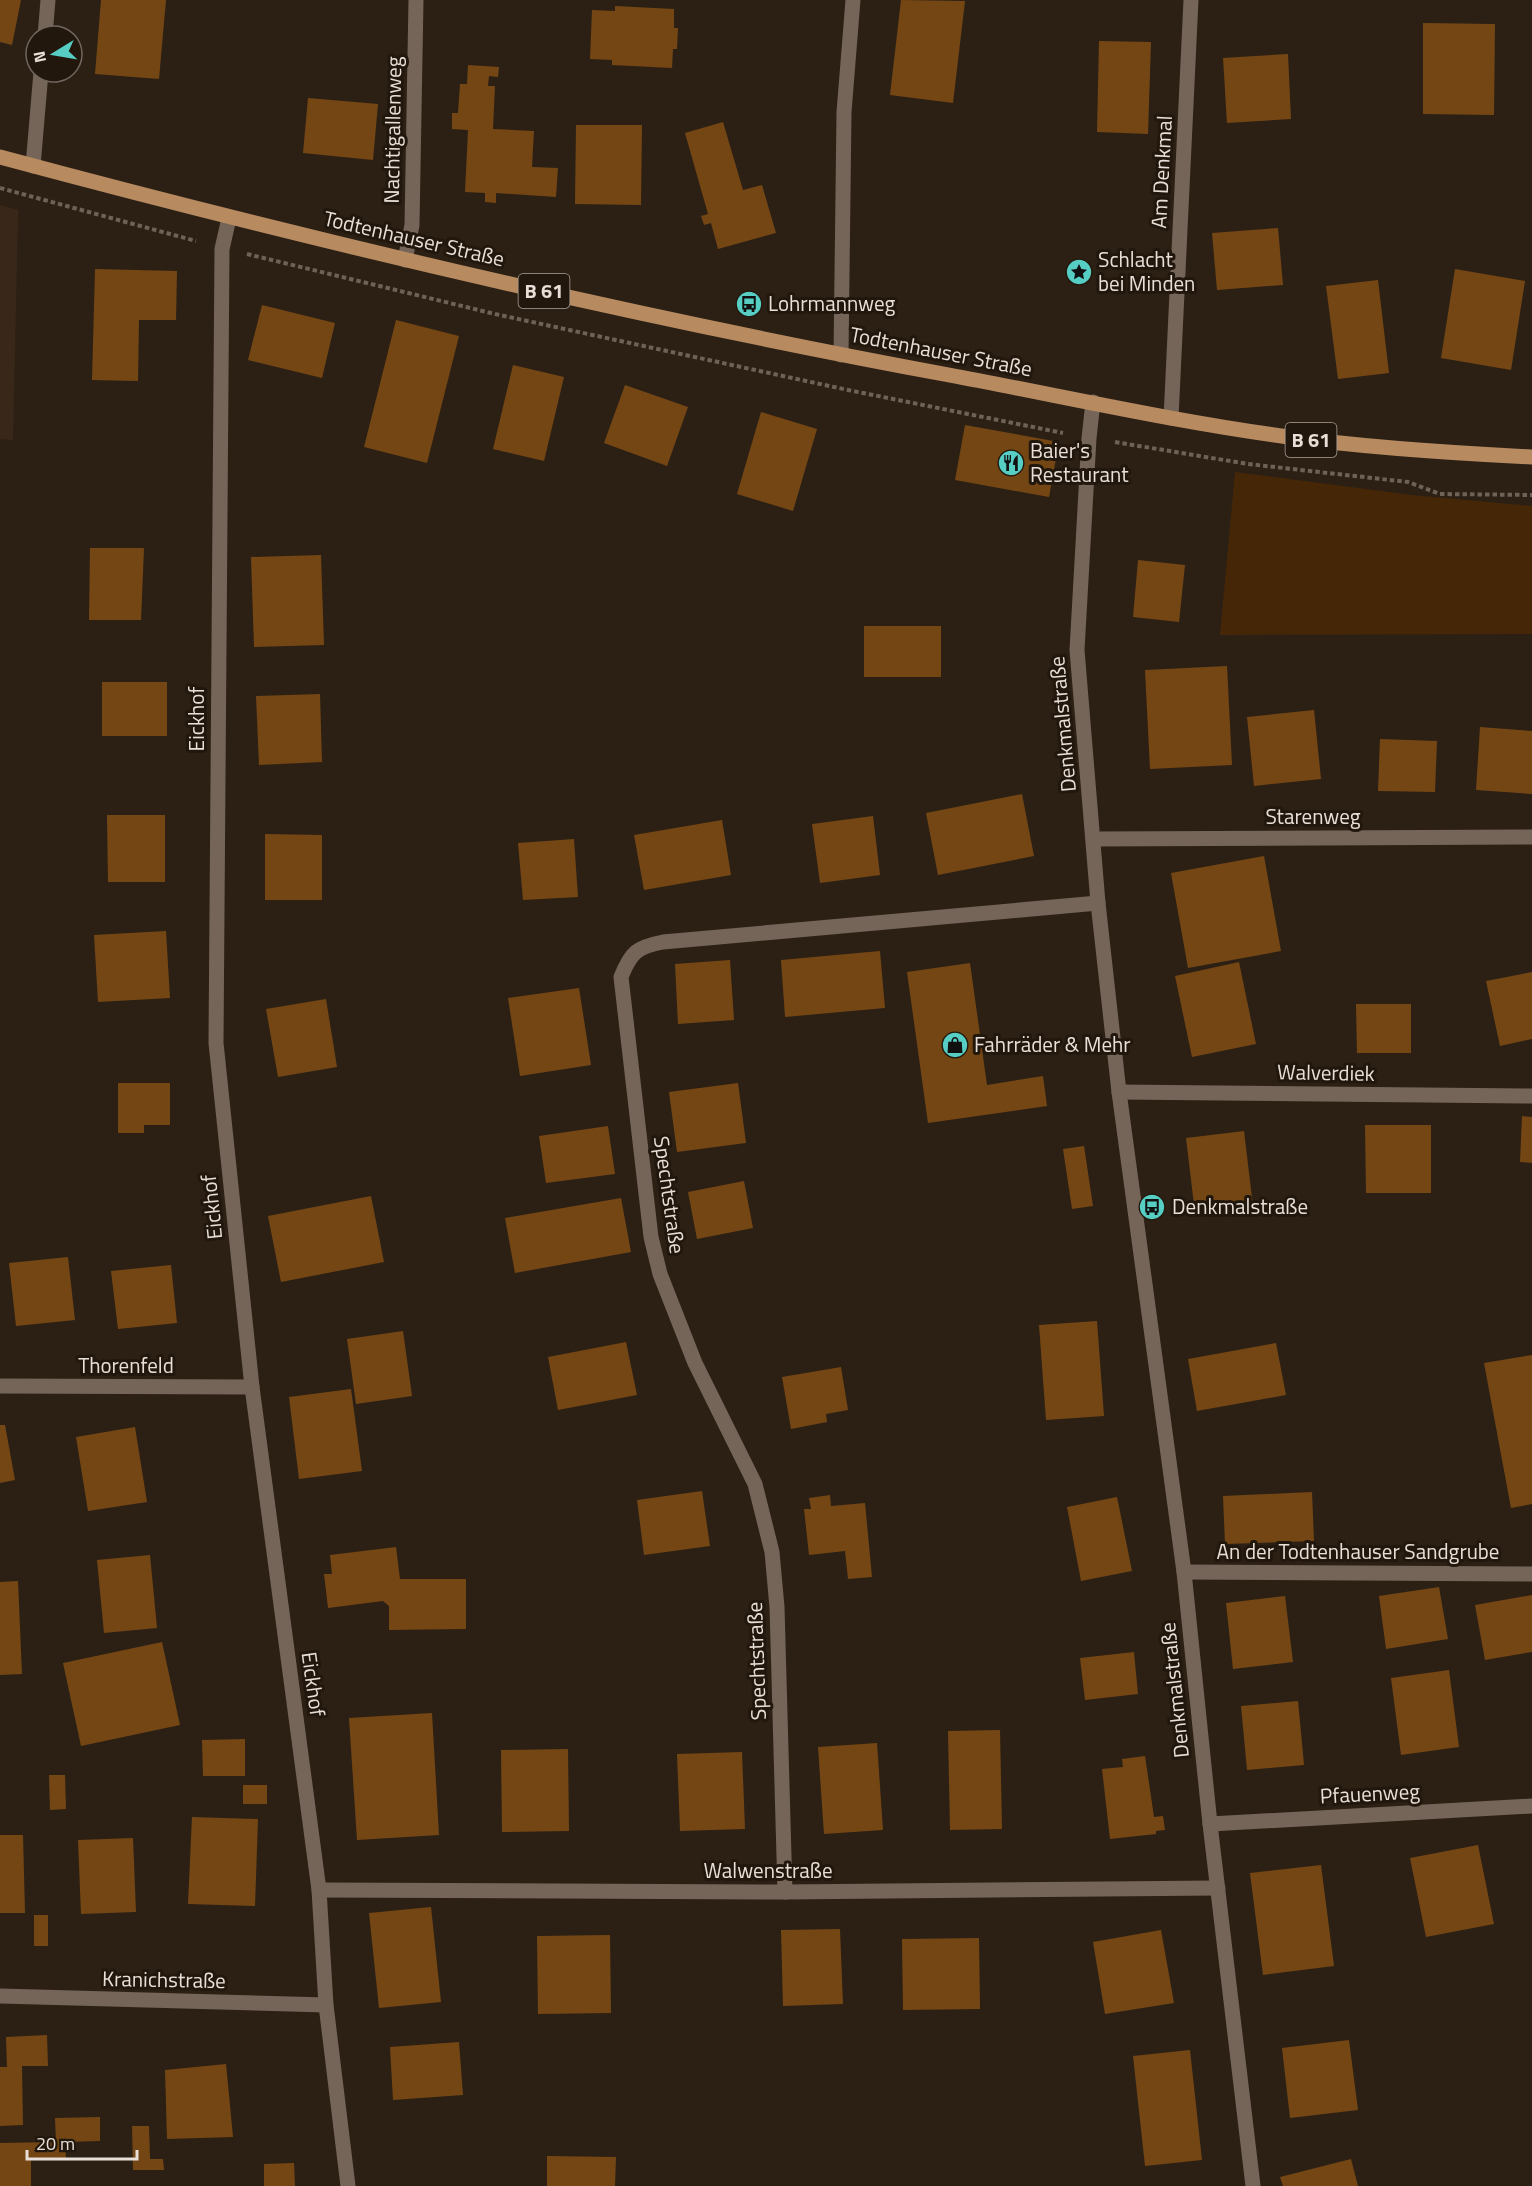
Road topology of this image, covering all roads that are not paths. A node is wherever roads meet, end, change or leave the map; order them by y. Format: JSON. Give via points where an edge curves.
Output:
{"nodes":[{"id":1,"x":48,"y":0,"type":"edge"},
{"id":2,"x":416,"y":0,"type":"edge"},
{"id":3,"x":853,"y":0,"type":"edge"},
{"id":4,"x":1191,"y":0,"type":"edge"},
{"id":5,"x":46,"y":24,"type":"edge"},
{"id":6,"x":40,"y":84,"type":"edge"},
{"id":7,"x":0,"y":157,"type":"edge"},
{"id":8,"x":33,"y":166,"type":"junction"},
{"id":9,"x":229,"y":218,"type":"junction"},
{"id":10,"x":405,"y":260,"type":"junction"},
{"id":11,"x":841,"y":355,"type":"junction"},
{"id":12,"x":1093,"y":402,"type":"junction"},
{"id":13,"x":1171,"y":418,"type":"junction"},
{"id":14,"x":1532,"y":457,"type":"edge"},
{"id":15,"x":1532,"y":837,"type":"edge"},
{"id":16,"x":1094,"y":839,"type":"junction"},
{"id":17,"x":1098,"y":903,"type":"junction"},
{"id":18,"x":1119,"y":1092,"type":"junction"},
{"id":19,"x":1532,"y":1096,"type":"edge"},
{"id":20,"x":0,"y":1386,"type":"edge"},
{"id":21,"x":252,"y":1387,"type":"junction"},
{"id":22,"x":1184,"y":1572,"type":"junction"},
{"id":23,"x":1532,"y":1574,"type":"edge"},
{"id":24,"x":1532,"y":1806,"type":"edge"},
{"id":25,"x":1210,"y":1824,"type":"junction"},
{"id":26,"x":1218,"y":1888,"type":"junction"},
{"id":27,"x":319,"y":1890,"type":"junction"},
{"id":28,"x":785,"y":1892,"type":"junction"},
{"id":29,"x":0,"y":1996,"type":"edge"},
{"id":30,"x":326,"y":2005,"type":"junction"},
{"id":31,"x":348,"y":2186,"type":"edge"},
{"id":32,"x":1253,"y":2186,"type":"edge"}],
"edges":[{"from":1,"to":5,"type":"street"},
{"from":2,"to":10,"type":"street","name":"Nachtigallenweg","via":[[412,225]]},
{"from":3,"to":11,"type":"street","via":[[844,112]]},
{"from":4,"to":13,"type":"street","name":"Am Denkmal"},
{"from":6,"to":8,"type":"street"},
{"from":7,"to":8,"type":"main road","name":"Todtenhauser Straße","number":"B 61"},
{"from":8,"to":9,"type":"main road","name":"Todtenhauser Straße","number":"B 61"},
{"from":9,"to":10,"type":"main road","name":"Todtenhauser Straße","number":"B 61"},
{"from":9,"to":21,"type":"street","name":"Eickhof","via":[[222,249],[216,1043]]},
{"from":10,"to":11,"type":"main road","name":"Todtenhauser Straße","number":"B 61"},
{"from":11,"to":12,"type":"main road","name":"Todtenhauser Straße","number":"B 61"},
{"from":12,"to":13,"type":"main road","name":"Todtenhauser Straße","number":"B 61"},
{"from":12,"to":16,"type":"street","name":"Denkmalstraße","via":[[1077,650]]},
{"from":13,"to":14,"type":"main road","name":"Todtenhauser Straße","number":"B 61","via":[[1411,451]]},
{"from":15,"to":16,"type":"street","name":"Starenweg"},
{"from":16,"to":17,"type":"street","name":"Denkmalstraße"},
{"from":17,"to":18,"type":"street","name":"Denkmalstraße"},
{"from":17,"to":28,"type":"street","name":"Spechtstraße","via":[[663,942],[642,947],[628,959],[621,977],[651,1237],[660,1274],[695,1363],[755,1484],[772,1552]]},
{"from":18,"to":19,"type":"street","name":"Walverdiek"},
{"from":18,"to":22,"type":"street","name":"Denkmalstraße"},
{"from":20,"to":21,"type":"street","name":"Thorenfeld"},
{"from":21,"to":27,"type":"street","name":"Eickhof"},
{"from":22,"to":23,"type":"street","name":"An der Todtenhauser Sandgrube"},
{"from":22,"to":25,"type":"street","name":"Denkmalstraße"},
{"from":24,"to":25,"type":"street","name":"Pfauenweg"},
{"from":25,"to":26,"type":"street","name":"Denkmalstraße"},
{"from":26,"to":28,"type":"street","name":"Walwenstraße"},
{"from":26,"to":32,"type":"street","name":"Denkmalstraße"},
{"from":27,"to":28,"type":"street","name":"Walwenstraße"},
{"from":27,"to":30,"type":"street","name":"Eickhof"},
{"from":29,"to":30,"type":"street","name":"Kranichstraße"},
{"from":30,"to":31,"type":"street","name":"Eickhof"}]}
